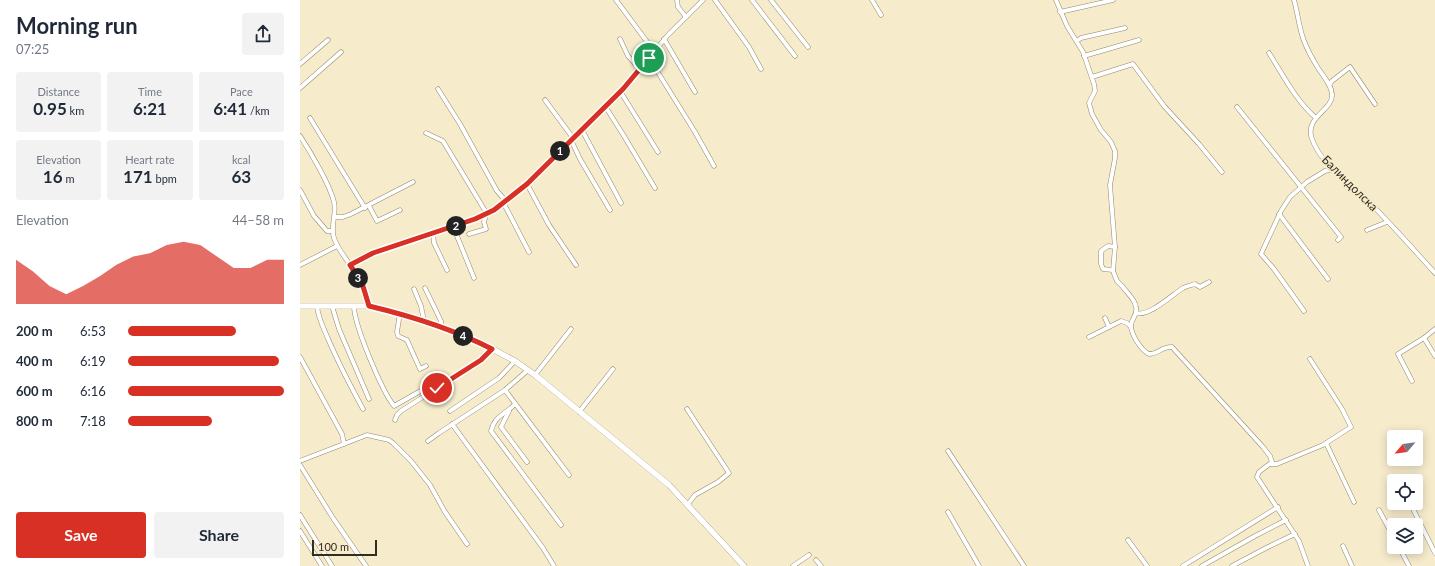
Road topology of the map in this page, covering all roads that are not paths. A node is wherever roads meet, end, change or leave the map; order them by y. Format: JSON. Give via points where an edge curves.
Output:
{"nodes":[{"id":1,"x":616,"y":0,"type":"edge"},
{"id":2,"x":677,"y":0,"type":"edge"},
{"id":3,"x":702,"y":0,"type":"edge"},
{"id":4,"x":715,"y":0,"type":"edge"},
{"id":5,"x":752,"y":0,"type":"edge"},
{"id":6,"x":771,"y":0,"type":"edge"},
{"id":7,"x":872,"y":0,"type":"edge"},
{"id":8,"x":1056,"y":0,"type":"edge"},
{"id":9,"x":1113,"y":0,"type":"edge"},
{"id":10,"x":1294,"y":0,"type":"edge"},
{"id":11,"x":1060,"y":12,"type":"junction"},
{"id":12,"x":881,"y":15,"type":"dead end"},
{"id":13,"x":686,"y":17,"type":"junction"},
{"id":14,"x":1125,"y":28,"type":"dead end"},
{"id":15,"x":620,"y":39,"type":"dead end"},
{"id":16,"x":664,"y":39,"type":"junction"},
{"id":17,"x":328,"y":40,"type":"dead end"},
{"id":18,"x":1138,"y":40,"type":"dead end"},
{"id":19,"x":1077,"y":41,"type":"junction"},
{"id":20,"x":808,"y":47,"type":"dead end"},
{"id":21,"x":654,"y":51,"type":"junction"},
{"id":22,"x":341,"y":52,"type":"dead end"},
{"id":23,"x":1269,"y":53,"type":"dead end"},
{"id":24,"x":795,"y":56,"type":"dead end"},
{"id":25,"x":1084,"y":56,"type":"junction"},
{"id":26,"x":649,"y":58,"type":"junction"},
{"id":27,"x":300,"y":64,"type":"edge"},
{"id":28,"x":639,"y":68,"type":"junction"},
{"id":29,"x":761,"y":70,"type":"dead end"},
{"id":30,"x":1092,"y":76,"type":"junction"},
{"id":31,"x":1329,"y":85,"type":"junction"},
{"id":32,"x":300,"y":88,"type":"edge"},
{"id":33,"x":438,"y":88,"type":"dead end"},
{"id":34,"x":620,"y":91,"type":"junction"},
{"id":35,"x":695,"y":92,"type":"dead end"},
{"id":36,"x":545,"y":100,"type":"dead end"},
{"id":37,"x":1375,"y":104,"type":"dead end"},
{"id":38,"x":605,"y":106,"type":"junction"},
{"id":39,"x":1237,"y":107,"type":"dead end"},
{"id":40,"x":310,"y":118,"type":"dead end"},
{"id":41,"x":1316,"y":118,"type":"junction"},
{"id":42,"x":582,"y":130,"type":"junction"},
{"id":43,"x":426,"y":133,"type":"dead end"},
{"id":44,"x":300,"y":136,"type":"edge"},
{"id":45,"x":572,"y":139,"type":"junction"},
{"id":46,"x":658,"y":152,"type":"dead end"},
{"id":47,"x":714,"y":166,"type":"dead end"},
{"id":48,"x":1333,"y":168,"type":"junction"},
{"id":49,"x":1222,"y":172,"type":"dead end"},
{"id":50,"x":414,"y":182,"type":"dead end"},
{"id":51,"x":527,"y":184,"type":"junction"},
{"id":52,"x":1301,"y":187,"type":"junction"},
{"id":53,"x":655,"y":188,"type":"dead end"},
{"id":54,"x":300,"y":190,"type":"edge"},
{"id":55,"x":504,"y":201,"type":"junction"},
{"id":56,"x":621,"y":203,"type":"dead end"},
{"id":57,"x":367,"y":207,"type":"junction"},
{"id":58,"x":400,"y":210,"type":"dead end"},
{"id":59,"x":610,"y":210,"type":"dead end"},
{"id":60,"x":486,"y":214,"type":"junction"},
{"id":61,"x":1279,"y":214,"type":"junction"},
{"id":62,"x":335,"y":217,"type":"junction"},
{"id":63,"x":1387,"y":222,"type":"junction"},
{"id":64,"x":456,"y":226,"type":"junction"},
{"id":65,"x":1367,"y":230,"type":"dead end"},
{"id":66,"x":332,"y":231,"type":"junction"},
{"id":67,"x":433,"y":233,"type":"junction"},
{"id":68,"x":469,"y":234,"type":"dead end"},
{"id":69,"x":1338,"y":240,"type":"dead end"},
{"id":70,"x":337,"y":246,"type":"junction"},
{"id":71,"x":1115,"y":247,"type":"junction"},
{"id":72,"x":530,"y":252,"type":"dead end"},
{"id":73,"x":300,"y":265,"type":"edge"},
{"id":74,"x":350,"y":265,"type":"junction"},
{"id":75,"x":576,"y":266,"type":"dead end"},
{"id":76,"x":447,"y":270,"type":"dead end"},
{"id":77,"x":1113,"y":270,"type":"junction"},
{"id":78,"x":1435,"y":273,"type":"edge"},
{"id":79,"x":474,"y":278,"type":"dead end"},
{"id":80,"x":1328,"y":279,"type":"dead end"},
{"id":81,"x":1209,"y":282,"type":"dead end"},
{"id":82,"x":426,"y":288,"type":"dead end"},
{"id":83,"x":414,"y":289,"type":"dead end"},
{"id":84,"x":300,"y":306,"type":"edge"},
{"id":85,"x":317,"y":306,"type":"junction"},
{"id":86,"x":332,"y":306,"type":"junction"},
{"id":87,"x":354,"y":306,"type":"junction"},
{"id":88,"x":369,"y":306,"type":"junction"},
{"id":89,"x":1304,"y":311,"type":"dead end"},
{"id":90,"x":400,"y":313,"type":"junction"},
{"id":91,"x":1136,"y":313,"type":"junction"},
{"id":92,"x":1105,"y":318,"type":"dead end"},
{"id":93,"x":424,"y":321,"type":"junction"},
{"id":94,"x":1109,"y":327,"type":"junction"},
{"id":95,"x":1131,"y":327,"type":"junction"},
{"id":96,"x":442,"y":328,"type":"junction"},
{"id":97,"x":571,"y":329,"type":"dead end"},
{"id":98,"x":1435,"y":329,"type":"edge"},
{"id":99,"x":1089,"y":337,"type":"dead end"},
{"id":100,"x":1424,"y":338,"type":"junction"},
{"id":101,"x":492,"y":349,"type":"junction"},
{"id":102,"x":1435,"y":356,"type":"edge"},
{"id":103,"x":300,"y":357,"type":"edge"},
{"id":104,"x":1310,"y":359,"type":"dead end"},
{"id":105,"x":516,"y":361,"type":"junction"},
{"id":106,"x":426,"y":366,"type":"dead end"},
{"id":107,"x":528,"y":370,"type":"junction"},
{"id":108,"x":612,"y":370,"type":"dead end"},
{"id":109,"x":535,"y":375,"type":"junction"},
{"id":110,"x":1412,"y":381,"type":"dead end"},
{"id":111,"x":432,"y":384,"type":"dead end"},
{"id":112,"x":505,"y":390,"type":"junction"},
{"id":113,"x":369,"y":399,"type":"dead end"},
{"id":114,"x":516,"y":404,"type":"junction"},
{"id":115,"x":687,"y":409,"type":"dead end"},
{"id":116,"x":363,"y":410,"type":"dead end"},
{"id":117,"x":450,"y":410,"type":"dead end"},
{"id":118,"x":510,"y":410,"type":"junction"},
{"id":119,"x":579,"y":412,"type":"junction"},
{"id":120,"x":395,"y":420,"type":"dead end"},
{"id":121,"x":452,"y":424,"type":"junction"},
{"id":122,"x":428,"y":441,"type":"dead end"},
{"id":123,"x":1326,"y":443,"type":"junction"},
{"id":124,"x":344,"y":444,"type":"junction"},
{"id":125,"x":948,"y":451,"type":"dead end"},
{"id":126,"x":300,"y":461,"type":"edge"},
{"id":127,"x":527,"y":462,"type":"dead end"},
{"id":128,"x":1270,"y":464,"type":"junction"},
{"id":129,"x":300,"y":465,"type":"edge"},
{"id":130,"x":569,"y":475,"type":"dead end"},
{"id":131,"x":1354,"y":502,"type":"dead end"},
{"id":132,"x":688,"y":504,"type":"junction"},
{"id":133,"x":1278,"y":507,"type":"junction"},
{"id":134,"x":1380,"y":510,"type":"dead end"},
{"id":135,"x":1414,"y":510,"type":"edge"},
{"id":136,"x":948,"y":512,"type":"dead end"},
{"id":137,"x":300,"y":514,"type":"edge"},
{"id":138,"x":1286,"y":520,"type":"junction"},
{"id":139,"x":1387,"y":524,"type":"edge"},
{"id":140,"x":561,"y":525,"type":"dead end"},
{"id":141,"x":300,"y":531,"type":"edge"},
{"id":142,"x":1295,"y":534,"type":"junction"},
{"id":143,"x":1128,"y":540,"type":"dead end"},
{"id":144,"x":467,"y":544,"type":"dead end"},
{"id":145,"x":1343,"y":546,"type":"dead end"},
{"id":146,"x":1435,"y":553,"type":"edge"},
{"id":147,"x":809,"y":554,"type":"dead end"},
{"id":148,"x":1403,"y":554,"type":"edge"},
{"id":149,"x":816,"y":560,"type":"dead end"},
{"id":150,"x":322,"y":566,"type":"edge"},
{"id":151,"x":332,"y":566,"type":"edge"},
{"id":152,"x":366,"y":566,"type":"edge"},
{"id":153,"x":554,"y":566,"type":"edge"},
{"id":154,"x":744,"y":566,"type":"edge"},
{"id":155,"x":793,"y":566,"type":"edge"},
{"id":156,"x":821,"y":566,"type":"edge"},
{"id":157,"x":979,"y":566,"type":"edge"},
{"id":158,"x":1024,"y":566,"type":"edge"},
{"id":159,"x":1147,"y":566,"type":"edge"},
{"id":160,"x":1183,"y":566,"type":"edge"},
{"id":161,"x":1202,"y":566,"type":"edge"},
{"id":162,"x":1232,"y":566,"type":"edge"},
{"id":163,"x":1308,"y":566,"type":"edge"},
{"id":164,"x":1352,"y":566,"type":"edge"},
{"id":165,"x":1409,"y":566,"type":"edge"}],
"edges":[{"from":1,"to":21,"type":"street"},
{"from":2,"to":13,"type":"street","via":[[678,7]]},
{"from":3,"to":13,"type":"street"},
{"from":4,"to":29,"type":"street","via":[[749,47]]},
{"from":5,"to":24,"type":"street"},
{"from":6,"to":20,"type":"street"},
{"from":7,"to":12,"type":"street"},
{"from":8,"to":11,"type":"street"},
{"from":9,"to":11,"type":"street"},
{"from":10,"to":31,"type":"street","via":[[1304,40],[1314,63]]},
{"from":11,"to":19,"type":"street"},
{"from":13,"to":16,"type":"street"},
{"from":14,"to":19,"type":"street"},
{"from":15,"to":28,"type":"street","via":[[628,56]]},
{"from":16,"to":21,"type":"street"},
{"from":16,"to":35,"type":"street"},
{"from":17,"to":27,"type":"street"},
{"from":18,"to":25,"type":"street"},
{"from":19,"to":25,"type":"street"},
{"from":21,"to":26,"type":"street"},
{"from":22,"to":32,"type":"street"},
{"from":23,"to":41,"type":"street","via":[[1297,97]]},
{"from":25,"to":30,"type":"street"},
{"from":26,"to":28,"type":"street"},
{"from":26,"to":47,"type":"street"},
{"from":28,"to":34,"type":"street"},
{"from":30,"to":49,"type":"street","via":[[1134,64],[1164,106]]},
{"from":30,"to":71,"type":"street","via":[[1095,88],[1089,103],[1090,110],[1115,151],[1110,185]]},
{"from":31,"to":37,"type":"street","via":[[1350,67]]},
{"from":31,"to":41,"type":"street","name":"Балиндолска","via":[[1332,99]]},
{"from":33,"to":55,"type":"street"},
{"from":34,"to":38,"type":"street"},
{"from":34,"to":46,"type":"street"},
{"from":36,"to":45,"type":"street"},
{"from":38,"to":42,"type":"street"},
{"from":38,"to":53,"type":"street"},
{"from":39,"to":52,"type":"street"},
{"from":40,"to":57,"type":"street"},
{"from":41,"to":48,"type":"street","name":"Балиндолска","via":[[1311,132],[1312,141]]},
{"from":42,"to":45,"type":"street"},
{"from":42,"to":56,"type":"street"},
{"from":43,"to":60,"type":"street","via":[[443,141]]},
{"from":44,"to":62,"type":"street","via":[[332,195]]},
{"from":45,"to":51,"type":"street"},
{"from":45,"to":59,"type":"street","via":[[580,159]]},
{"from":48,"to":52,"type":"street"},
{"from":48,"to":63,"type":"street","name":"Балиндолска"},
{"from":50,"to":57,"type":"street"},
{"from":51,"to":55,"type":"street"},
{"from":51,"to":75,"type":"street","via":[[549,225]]},
{"from":52,"to":61,"type":"street","via":[[1290,197]]},
{"from":52,"to":69,"type":"street","via":[[1341,237]]},
{"from":54,"to":66,"type":"street","via":[[319,223],[327,231]]},
{"from":55,"to":60,"type":"street"},
{"from":55,"to":72,"type":"street"},
{"from":57,"to":58,"type":"street","via":[[377,221]]},
{"from":57,"to":62,"type":"street","via":[[347,216]]},
{"from":60,"to":64,"type":"street"},
{"from":60,"to":68,"type":"street","via":[[486,229]]},
{"from":61,"to":80,"type":"street"},
{"from":61,"to":89,"type":"street","via":[[1261,254]]},
{"from":62,"to":66,"type":"street"},
{"from":63,"to":65,"type":"street"},
{"from":63,"to":78,"type":"street","name":"Балиндолска"},
{"from":64,"to":67,"type":"street"},
{"from":64,"to":79,"type":"street","via":[[457,236]]},
{"from":66,"to":70,"type":"street"},
{"from":67,"to":74,"type":"street","via":[[373,253]]},
{"from":67,"to":76,"type":"street","via":[[434,243]]},
{"from":70,"to":73,"type":"street"},
{"from":70,"to":74,"type":"street"},
{"from":71,"to":77,"type":"street"},
{"from":71,"to":77,"type":"street","via":[[1108,246],[1101,251],[1103,269]]},
{"from":74,"to":88,"type":"street","via":[[362,283]]},
{"from":77,"to":91,"type":"street","via":[[1120,285],[1136,304]]},
{"from":81,"to":91,"type":"street","via":[[1200,287],[1196,284],[1184,288],[1146,312]]},
{"from":82,"to":96,"type":"street"},
{"from":83,"to":93,"type":"street"},
{"from":84,"to":85,"type":"main road"},
{"from":85,"to":86,"type":"main road"},
{"from":85,"to":116,"type":"street","via":[[318,315],[336,357]]},
{"from":86,"to":87,"type":"main road"},
{"from":86,"to":113,"type":"street"},
{"from":87,"to":88,"type":"main road"},
{"from":87,"to":111,"type":"street","via":[[356,320],[383,388],[395,406]]},
{"from":88,"to":90,"type":"main road"},
{"from":90,"to":93,"type":"main road"},
{"from":90,"to":106,"type":"street","via":[[398,336],[407,340],[420,369]]},
{"from":91,"to":95,"type":"street"},
{"from":92,"to":94,"type":"street"},
{"from":93,"to":96,"type":"main road"},
{"from":94,"to":95,"type":"street","via":[[1121,321]]},
{"from":94,"to":99,"type":"street"},
{"from":95,"to":128,"type":"street","via":[[1146,353],[1156,354],[1169,347],[1174,349],[1263,447],[1271,459]]},
{"from":96,"to":101,"type":"main road"},
{"from":97,"to":109,"type":"street"},
{"from":98,"to":100,"type":"street"},
{"from":100,"to":102,"type":"street"},
{"from":100,"to":110,"type":"street","via":[[1398,354]]},
{"from":101,"to":105,"type":"main road"},
{"from":101,"to":120,"type":"street","via":[[481,360],[401,412]]},
{"from":103,"to":124,"type":"street","via":[[342,434]]},
{"from":104,"to":123,"type":"street","via":[[1351,427]]},
{"from":105,"to":107,"type":"main road"},
{"from":105,"to":117,"type":"street","via":[[499,378]]},
{"from":107,"to":109,"type":"main road"},
{"from":107,"to":112,"type":"street"},
{"from":108,"to":119,"type":"street"},
{"from":109,"to":119,"type":"main road"},
{"from":112,"to":114,"type":"street"},
{"from":112,"to":121,"type":"street"},
{"from":114,"to":118,"type":"street"},
{"from":114,"to":130,"type":"street"},
{"from":115,"to":132,"type":"street","via":[[729,473],[695,495]]},
{"from":118,"to":127,"type":"street","via":[[501,427]]},
{"from":118,"to":140,"type":"street","via":[[495,420],[491,431]]},
{"from":119,"to":132,"type":"main road","via":[[669,485]]},
{"from":121,"to":122,"type":"street"},
{"from":121,"to":153,"type":"street"},
{"from":123,"to":128,"type":"street","via":[[1277,464]]},
{"from":123,"to":131,"type":"street"},
{"from":124,"to":126,"type":"street"},
{"from":124,"to":144,"type":"street","via":[[367,435],[393,443],[430,485]]},
{"from":125,"to":158,"type":"street"},
{"from":128,"to":133,"type":"street","via":[[1259,472],[1257,477]]},
{"from":129,"to":152,"type":"street"},
{"from":132,"to":154,"type":"main road"},
{"from":133,"to":138,"type":"street"},
{"from":133,"to":160,"type":"street"},
{"from":134,"to":139,"type":"street"},
{"from":135,"to":146,"type":"street"},
{"from":136,"to":157,"type":"street"},
{"from":137,"to":151,"type":"street"},
{"from":138,"to":142,"type":"street"},
{"from":138,"to":161,"type":"street"},
{"from":141,"to":150,"type":"street"},
{"from":142,"to":162,"type":"street"},
{"from":142,"to":163,"type":"street"},
{"from":143,"to":159,"type":"street"},
{"from":145,"to":164,"type":"street"},
{"from":147,"to":155,"type":"street"},
{"from":148,"to":165,"type":"street"},
{"from":149,"to":156,"type":"street"}]}
